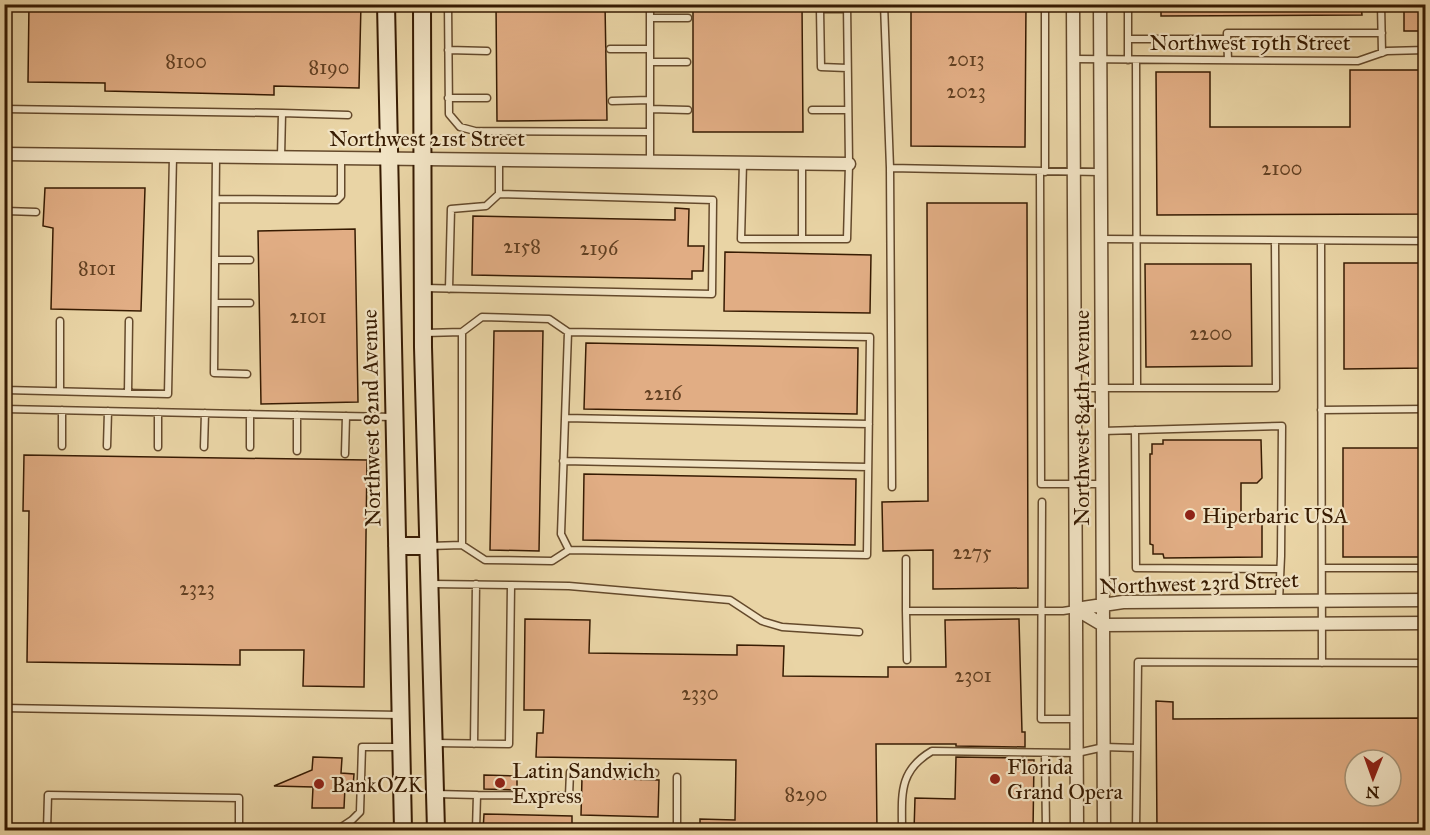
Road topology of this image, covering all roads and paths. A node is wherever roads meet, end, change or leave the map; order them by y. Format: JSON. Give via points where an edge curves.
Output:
{"nodes":[{"id":1,"x":386,"y":4,"type":"edge"},
{"id":2,"x":422,"y":4,"type":"edge"},
{"id":3,"x":650,"y":4,"type":"edge"},
{"id":4,"x":884,"y":4,"type":"edge"},
{"id":5,"x":1045,"y":4,"type":"edge"},
{"id":6,"x":1073,"y":4,"type":"edge"},
{"id":7,"x":1100,"y":4,"type":"edge"},
{"id":8,"x":1128,"y":4,"type":"edge"},
{"id":9,"x":1381,"y":4,"type":"edge"},
{"id":10,"x":448,"y":6,"type":"edge"},
{"id":11,"x":487,"y":6,"type":"dead end"},
{"id":12,"x":847,"y":7,"type":"edge"},
{"id":13,"x":650,"y":18,"type":"junction"},
{"id":14,"x":688,"y":18,"type":"dead end"},
{"id":15,"x":1382,"y":33,"type":"junction"},
{"id":16,"x":1128,"y":39,"type":"junction"},
{"id":17,"x":1227,"y":39,"type":"junction"},
{"id":18,"x":610,"y":49,"type":"dead end"},
{"id":19,"x":650,"y":49,"type":"junction"},
{"id":20,"x":448,"y":50,"type":"junction"},
{"id":21,"x":1425,"y":50,"type":"edge"},
{"id":22,"x":487,"y":51,"type":"dead end"},
{"id":23,"x":1382,"y":53,"type":"junction"},
{"id":24,"x":1074,"y":59,"type":"junction"},
{"id":25,"x":1100,"y":60,"type":"junction"},
{"id":26,"x":1132,"y":60,"type":"junction"},
{"id":27,"x":1228,"y":60,"type":"junction"},
{"id":28,"x":650,"y":62,"type":"junction"},
{"id":29,"x":687,"y":62,"type":"dead end"},
{"id":30,"x":848,"y":68,"type":"junction"},
{"id":31,"x":448,"y":98,"type":"junction"},
{"id":32,"x":487,"y":98,"type":"dead end"},
{"id":33,"x":650,"y":100,"type":"junction"},
{"id":34,"x":612,"y":101,"type":"dead end"},
{"id":35,"x":4,"y":109,"type":"edge"},
{"id":36,"x":650,"y":109,"type":"junction"},
{"id":37,"x":688,"y":110,"type":"dead end"},
{"id":38,"x":812,"y":110,"type":"dead end"},
{"id":39,"x":848,"y":110,"type":"junction"},
{"id":40,"x":282,"y":113,"type":"junction"},
{"id":41,"x":348,"y":115,"type":"dead end"},
{"id":42,"x":650,"y":132,"type":"junction"},
{"id":43,"x":5,"y":154,"type":"edge"},
{"id":44,"x":173,"y":156,"type":"junction"},
{"id":45,"x":216,"y":157,"type":"junction"},
{"id":46,"x":281,"y":158,"type":"junction"},
{"id":47,"x":341,"y":158,"type":"junction"},
{"id":48,"x":388,"y":159,"type":"junction"},
{"id":49,"x":423,"y":159,"type":"junction"},
{"id":50,"x":499,"y":159,"type":"junction"},
{"id":51,"x":650,"y":161,"type":"junction"},
{"id":52,"x":743,"y":162,"type":"junction"},
{"id":53,"x":802,"y":163,"type":"junction"},
{"id":54,"x":849,"y":164,"type":"junction"},
{"id":55,"x":890,"y":168,"type":"junction"},
{"id":56,"x":1042,"y":172,"type":"junction"},
{"id":57,"x":1074,"y":172,"type":"junction"},
{"id":58,"x":1101,"y":172,"type":"junction"},
{"id":59,"x":499,"y":194,"type":"junction"},
{"id":60,"x":216,"y":199,"type":"junction"},
{"id":61,"x":6,"y":211,"type":"edge"},
{"id":62,"x":36,"y":212,"type":"dead end"},
{"id":63,"x":802,"y":239,"type":"junction"},
{"id":64,"x":1101,"y":239,"type":"junction"},
{"id":65,"x":1136,"y":240,"type":"junction"},
{"id":66,"x":1425,"y":241,"type":"edge"},
{"id":67,"x":1275,"y":242,"type":"junction"},
{"id":68,"x":1321,"y":242,"type":"junction"},
{"id":69,"x":215,"y":260,"type":"junction"},
{"id":70,"x":250,"y":260,"type":"dead end"},
{"id":71,"x":423,"y":288,"type":"junction"},
{"id":72,"x":449,"y":289,"type":"junction"},
{"id":73,"x":215,"y":303,"type":"junction"},
{"id":74,"x":250,"y":303,"type":"dead end"},
{"id":75,"x":60,"y":321,"type":"dead end"},
{"id":76,"x":129,"y":321,"type":"dead end"},
{"id":77,"x":462,"y":332,"type":"junction"},
{"id":78,"x":423,"y":333,"type":"junction"},
{"id":79,"x":568,"y":333,"type":"junction"},
{"id":80,"x":247,"y":374,"type":"dead end"},
{"id":81,"x":1075,"y":388,"type":"junction"},
{"id":82,"x":1102,"y":388,"type":"junction"},
{"id":83,"x":1137,"y":388,"type":"junction"},
{"id":84,"x":60,"y":392,"type":"junction"},
{"id":85,"x":128,"y":393,"type":"junction"},
{"id":86,"x":4,"y":408,"type":"edge"},
{"id":87,"x":1425,"y":409,"type":"edge"},
{"id":88,"x":62,"y":410,"type":"junction"},
{"id":89,"x":1322,"y":410,"type":"junction"},
{"id":90,"x":108,"y":411,"type":"junction"},
{"id":91,"x":158,"y":412,"type":"junction"},
{"id":92,"x":205,"y":413,"type":"junction"},
{"id":93,"x":250,"y":414,"type":"junction"},
{"id":94,"x":297,"y":415,"type":"junction"},
{"id":95,"x":346,"y":416,"type":"junction"},
{"id":96,"x":394,"y":417,"type":"junction"},
{"id":97,"x":566,"y":418,"type":"junction"},
{"id":98,"x":869,"y":424,"type":"junction"},
{"id":99,"x":1135,"y":430,"type":"junction"},
{"id":100,"x":1102,"y":431,"type":"junction"},
{"id":101,"x":62,"y":446,"type":"dead end"},
{"id":102,"x":108,"y":446,"type":"dead end"},
{"id":103,"x":158,"y":447,"type":"dead end"},
{"id":104,"x":204,"y":447,"type":"dead end"},
{"id":105,"x":250,"y":447,"type":"dead end"},
{"id":106,"x":297,"y":451,"type":"dead end"},
{"id":107,"x":345,"y":454,"type":"dead end"},
{"id":108,"x":563,"y":461,"type":"junction"},
{"id":109,"x":868,"y":467,"type":"junction"},
{"id":110,"x":1076,"y":484,"type":"junction"},
{"id":111,"x":1102,"y":484,"type":"junction"},
{"id":112,"x":892,"y":487,"type":"dead end"},
{"id":113,"x":1042,"y":502,"type":"dead end"},
{"id":114,"x":462,"y":545,"type":"junction"},
{"id":115,"x":397,"y":546,"type":"junction"},
{"id":116,"x":429,"y":546,"type":"junction"},
{"id":117,"x":569,"y":550,"type":"junction"},
{"id":118,"x":906,"y":559,"type":"dead end"},
{"id":119,"x":1323,"y":568,"type":"junction"},
{"id":120,"x":1425,"y":568,"type":"edge"},
{"id":121,"x":1280,"y":569,"type":"junction"},
{"id":122,"x":429,"y":584,"type":"junction"},
{"id":123,"x":476,"y":584,"type":"junction"},
{"id":124,"x":511,"y":585,"type":"junction"},
{"id":125,"x":1425,"y":600,"type":"edge"},
{"id":126,"x":1279,"y":601,"type":"junction"},
{"id":127,"x":1322,"y":601,"type":"junction"},
{"id":128,"x":1103,"y":605,"type":"junction"},
{"id":129,"x":1076,"y":609,"type":"junction"},
{"id":130,"x":1041,"y":610,"type":"junction"},
{"id":131,"x":906,"y":611,"type":"junction"},
{"id":132,"x":1425,"y":623,"type":"edge"},
{"id":133,"x":1323,"y":624,"type":"junction"},
{"id":134,"x":1103,"y":625,"type":"junction"},
{"id":135,"x":859,"y":632,"type":"dead end"},
{"id":136,"x":907,"y":660,"type":"dead end"},
{"id":137,"x":1322,"y":663,"type":"junction"},
{"id":138,"x":1425,"y":663,"type":"edge"},
{"id":139,"x":4,"y":708,"type":"edge"},
{"id":140,"x":400,"y":715,"type":"junction"},
{"id":141,"x":1077,"y":719,"type":"junction"},
{"id":142,"x":434,"y":743,"type":"junction"},
{"id":143,"x":474,"y":744,"type":"junction"},
{"id":144,"x":401,"y":747,"type":"junction"},
{"id":145,"x":1104,"y":747,"type":"junction"},
{"id":146,"x":1137,"y":748,"type":"junction"},
{"id":147,"x":1045,"y":753,"type":"junction"},
{"id":148,"x":1077,"y":753,"type":"junction"},
{"id":149,"x":655,"y":773,"type":"dead end"},
{"id":150,"x":677,"y":777,"type":"dead end"},
{"id":151,"x":435,"y":794,"type":"junction"},
{"id":152,"x":477,"y":795,"type":"junction"},
{"id":153,"x":47,"y":831,"type":"edge"},
{"id":154,"x":239,"y":831,"type":"edge"},
{"id":155,"x":337,"y":831,"type":"edge"},
{"id":156,"x":403,"y":831,"type":"edge"},
{"id":157,"x":436,"y":831,"type":"edge"},
{"id":158,"x":476,"y":831,"type":"edge"},
{"id":159,"x":677,"y":831,"type":"edge"},
{"id":160,"x":902,"y":831,"type":"edge"},
{"id":161,"x":1046,"y":831,"type":"edge"},
{"id":162,"x":1077,"y":831,"type":"edge"},
{"id":163,"x":1104,"y":831,"type":"edge"},
{"id":164,"x":1136,"y":831,"type":"edge"}],
"edges":[{"from":1,"to":48,"type":"street","name":"Northwest 82nd Avenue"},
{"from":2,"to":49,"type":"street"},
{"from":3,"to":13,"type":"lane"},
{"from":4,"to":55,"type":"lane"},
{"from":5,"to":56,"type":"lane"},
{"from":6,"to":24,"type":"street","name":"Northwest 84th Avenue"},
{"from":7,"to":25,"type":"street","name":"Northwest 84th Avenue"},
{"from":8,"to":16,"type":"lane"},
{"from":9,"to":15,"type":"lane"},
{"from":10,"to":11,"type":"lane"},
{"from":10,"to":20,"type":"lane"},
{"from":12,"to":30,"type":"lane"},
{"from":12,"to":30,"type":"lane","via":[[820,9],[820,21],[821,68]]},
{"from":13,"to":14,"type":"lane"},
{"from":13,"to":19,"type":"lane"},
{"from":15,"to":17,"type":"lane","via":[[1227,33]]},
{"from":15,"to":23,"type":"lane"},
{"from":16,"to":17,"type":"lane"},
{"from":16,"to":26,"type":"lane"},
{"from":17,"to":27,"type":"lane"},
{"from":18,"to":19,"type":"lane"},
{"from":19,"to":28,"type":"lane"},
{"from":20,"to":22,"type":"lane"},
{"from":20,"to":31,"type":"lane"},
{"from":21,"to":23,"type":"lane","name":"Northwest 19th Street"},
{"from":23,"to":27,"type":"lane","name":"Northwest 19th Street","via":[[1358,61]]},
{"from":24,"to":25,"type":"lane","name":"Northwest 19th Street"},
{"from":24,"to":57,"type":"street","name":"Northwest 84th Avenue"},
{"from":25,"to":26,"type":"lane","name":"Northwest 19th Street"},
{"from":25,"to":58,"type":"street","name":"Northwest 84th Avenue"},
{"from":26,"to":27,"type":"lane","name":"Northwest 19th Street"},
{"from":26,"to":65,"type":"lane"},
{"from":28,"to":29,"type":"lane"},
{"from":28,"to":33,"type":"lane"},
{"from":30,"to":39,"type":"lane"},
{"from":31,"to":32,"type":"lane"},
{"from":31,"to":42,"type":"lane","via":[[449,114],[459,127],[467,130]]},
{"from":33,"to":34,"type":"lane"},
{"from":33,"to":36,"type":"lane"},
{"from":35,"to":40,"type":"lane"},
{"from":36,"to":37,"type":"lane"},
{"from":36,"to":42,"type":"lane"},
{"from":38,"to":39,"type":"lane"},
{"from":39,"to":54,"type":"lane"},
{"from":40,"to":41,"type":"lane"},
{"from":40,"to":46,"type":"lane"},
{"from":42,"to":51,"type":"lane"},
{"from":43,"to":44,"type":"street","name":"Northwest 21st Street"},
{"from":43,"to":61,"type":"lane"},
{"from":44,"to":45,"type":"street","name":"Northwest 21st Street"},
{"from":44,"to":85,"type":"lane","via":[[168,394]]},
{"from":45,"to":46,"type":"street","name":"Northwest 21st Street"},
{"from":45,"to":60,"type":"lane"},
{"from":46,"to":47,"type":"street","name":"Northwest 21st Street"},
{"from":47,"to":48,"type":"street","name":"Northwest 21st Street"},
{"from":47,"to":60,"type":"lane","via":[[337,200]]},
{"from":48,"to":49,"type":"street","name":"Northwest 21st Street"},
{"from":48,"to":96,"type":"street","name":"Northwest 82nd Avenue"},
{"from":49,"to":50,"type":"street","name":"Northwest 21st Street"},
{"from":49,"to":71,"type":"street"},
{"from":50,"to":51,"type":"street","name":"Northwest 21st Street"},
{"from":50,"to":59,"type":"lane"},
{"from":51,"to":52,"type":"street","name":"Northwest 21st Street"},
{"from":52,"to":53,"type":"street","name":"Northwest 21st Street"},
{"from":52,"to":63,"type":"lane","via":[[741,239]]},
{"from":53,"to":54,"type":"street","name":"Northwest 21st Street"},
{"from":53,"to":63,"type":"lane"},
{"from":54,"to":63,"type":"lane","via":[[847,239]]},
{"from":55,"to":56,"type":"lane"},
{"from":55,"to":112,"type":"lane"},
{"from":56,"to":57,"type":"lane"},
{"from":56,"to":110,"type":"lane","via":[[1041,484]]},
{"from":57,"to":58,"type":"lane"},
{"from":57,"to":81,"type":"street","name":"Northwest 84th Avenue"},
{"from":58,"to":64,"type":"street","name":"Northwest 84th Avenue"},
{"from":59,"to":72,"type":"lane","via":[[486,206],[451,209]]},
{"from":59,"to":72,"type":"lane","via":[[713,200],[712,294]]},
{"from":60,"to":69,"type":"lane"},
{"from":61,"to":62,"type":"lane"},
{"from":61,"to":84,"type":"lane","via":[[5,390]]},
{"from":64,"to":65,"type":"lane"},
{"from":64,"to":82,"type":"street","name":"Northwest 84th Avenue"},
{"from":65,"to":67,"type":"lane"},
{"from":65,"to":83,"type":"lane"},
{"from":66,"to":68,"type":"lane"},
{"from":67,"to":68,"type":"lane"},
{"from":67,"to":83,"type":"lane","via":[[1276,388]]},
{"from":68,"to":89,"type":"lane"},
{"from":69,"to":70,"type":"lane"},
{"from":69,"to":73,"type":"lane"},
{"from":71,"to":72,"type":"lane"},
{"from":71,"to":78,"type":"street"},
{"from":73,"to":74,"type":"lane"},
{"from":73,"to":80,"type":"lane","via":[[214,373]]},
{"from":75,"to":84,"type":"lane"},
{"from":76,"to":85,"type":"lane"},
{"from":77,"to":78,"type":"lane"},
{"from":77,"to":79,"type":"lane","via":[[482,317],[549,319]]},
{"from":77,"to":114,"type":"lane"},
{"from":78,"to":116,"type":"street"},
{"from":79,"to":97,"type":"lane"},
{"from":79,"to":98,"type":"lane","via":[[870,337]]},
{"from":81,"to":82,"type":"lane"},
{"from":81,"to":110,"type":"street","name":"Northwest 84th Avenue"},
{"from":82,"to":83,"type":"lane"},
{"from":82,"to":100,"type":"street","name":"Northwest 84th Avenue"},
{"from":84,"to":85,"type":"lane"},
{"from":86,"to":88,"type":"lane"},
{"from":87,"to":89,"type":"lane"},
{"from":88,"to":90,"type":"lane"},
{"from":88,"to":101,"type":"lane"},
{"from":89,"to":119,"type":"lane"},
{"from":90,"to":91,"type":"lane"},
{"from":90,"to":102,"type":"lane"},
{"from":91,"to":92,"type":"lane"},
{"from":91,"to":103,"type":"lane"},
{"from":92,"to":93,"type":"lane"},
{"from":92,"to":104,"type":"lane"},
{"from":93,"to":94,"type":"lane"},
{"from":93,"to":105,"type":"lane"},
{"from":94,"to":95,"type":"lane"},
{"from":94,"to":106,"type":"lane"},
{"from":95,"to":96,"type":"lane"},
{"from":95,"to":107,"type":"lane"},
{"from":96,"to":115,"type":"street","name":"Northwest 82nd Avenue"},
{"from":97,"to":98,"type":"lane"},
{"from":97,"to":108,"type":"lane"},
{"from":98,"to":109,"type":"lane"},
{"from":99,"to":100,"type":"lane"},
{"from":99,"to":121,"type":"lane","via":[[1136,568]]},
{"from":99,"to":121,"type":"lane","via":[[1282,426]]},
{"from":100,"to":111,"type":"street","name":"Northwest 84th Avenue"},
{"from":108,"to":109,"type":"lane"},
{"from":108,"to":117,"type":"lane","via":[[561,534]]},
{"from":109,"to":117,"type":"lane","via":[[867,555]]},
{"from":110,"to":111,"type":"lane"},
{"from":110,"to":129,"type":"street","name":"Northwest 84th Avenue"},
{"from":111,"to":128,"type":"street","name":"Northwest 84th Avenue"},
{"from":113,"to":130,"type":"lane"},
{"from":114,"to":116,"type":"lane"},
{"from":114,"to":117,"type":"lane","via":[[484,560],[552,561]]},
{"from":115,"to":116,"type":"street"},
{"from":115,"to":140,"type":"street","name":"Northwest 82nd Avenue"},
{"from":116,"to":122,"type":"street"},
{"from":118,"to":131,"type":"lane"},
{"from":119,"to":120,"type":"lane"},
{"from":119,"to":127,"type":"lane"},
{"from":121,"to":126,"type":"lane"},
{"from":122,"to":123,"type":"lane"},
{"from":122,"to":142,"type":"street"},
{"from":123,"to":124,"type":"lane"},
{"from":123,"to":143,"type":"lane"},
{"from":124,"to":135,"type":"lane","via":[[729,600],[762,621],[782,627]]},
{"from":124,"to":143,"type":"lane","via":[[509,744]]},
{"from":125,"to":127,"type":"street","name":"Northwest 23rd Street"},
{"from":126,"to":127,"type":"street","name":"Northwest 23rd Street"},
{"from":126,"to":128,"type":"street","name":"Northwest 23rd Street"},
{"from":127,"to":133,"type":"lane"},
{"from":128,"to":129,"type":"street","name":"Northwest 23rd Street"},
{"from":128,"to":134,"type":"street","name":"Northwest 84th Avenue"},
{"from":129,"to":130,"type":"lane"},
{"from":129,"to":134,"type":"street","name":"Northwest 23rd Street"},
{"from":129,"to":141,"type":"street","name":"Northwest 84th Avenue"},
{"from":130,"to":131,"type":"lane"},
{"from":130,"to":141,"type":"lane","via":[[1041,719]]},
{"from":131,"to":136,"type":"lane"},
{"from":132,"to":133,"type":"street","name":"Northwest 23rd Street"},
{"from":133,"to":134,"type":"street","name":"Northwest 23rd Street"},
{"from":133,"to":137,"type":"lane"},
{"from":134,"to":145,"type":"street","name":"Northwest 84th Avenue"},
{"from":137,"to":138,"type":"lane"},
{"from":137,"to":146,"type":"lane","via":[[1138,662]]},
{"from":139,"to":140,"type":"lane"},
{"from":140,"to":144,"type":"street","name":"Northwest 82nd Avenue"},
{"from":141,"to":148,"type":"street","name":"Northwest 84th Avenue"},
{"from":142,"to":143,"type":"lane"},
{"from":142,"to":151,"type":"street"},
{"from":144,"to":155,"type":"lane","via":[[362,747],[360,812]]},
{"from":144,"to":156,"type":"street","name":"Northwest 82nd Avenue"},
{"from":145,"to":146,"type":"lane"},
{"from":145,"to":148,"type":"lane"},
{"from":145,"to":163,"type":"street","name":"Northwest 84th Avenue"},
{"from":146,"to":164,"type":"lane"},
{"from":147,"to":148,"type":"lane"},
{"from":147,"to":160,"type":"lane","via":[[932,751],[916,762],[905,779]]},
{"from":147,"to":161,"type":"lane"},
{"from":148,"to":162,"type":"street","name":"Northwest 84th Avenue"},
{"from":149,"to":152,"type":"lane","via":[[570,771],[569,796]]},
{"from":150,"to":159,"type":"lane"},
{"from":151,"to":152,"type":"lane"},
{"from":151,"to":157,"type":"street"},
{"from":152,"to":158,"type":"lane"},
{"from":153,"to":154,"type":"lane","via":[[48,795],[239,798]]}]}
